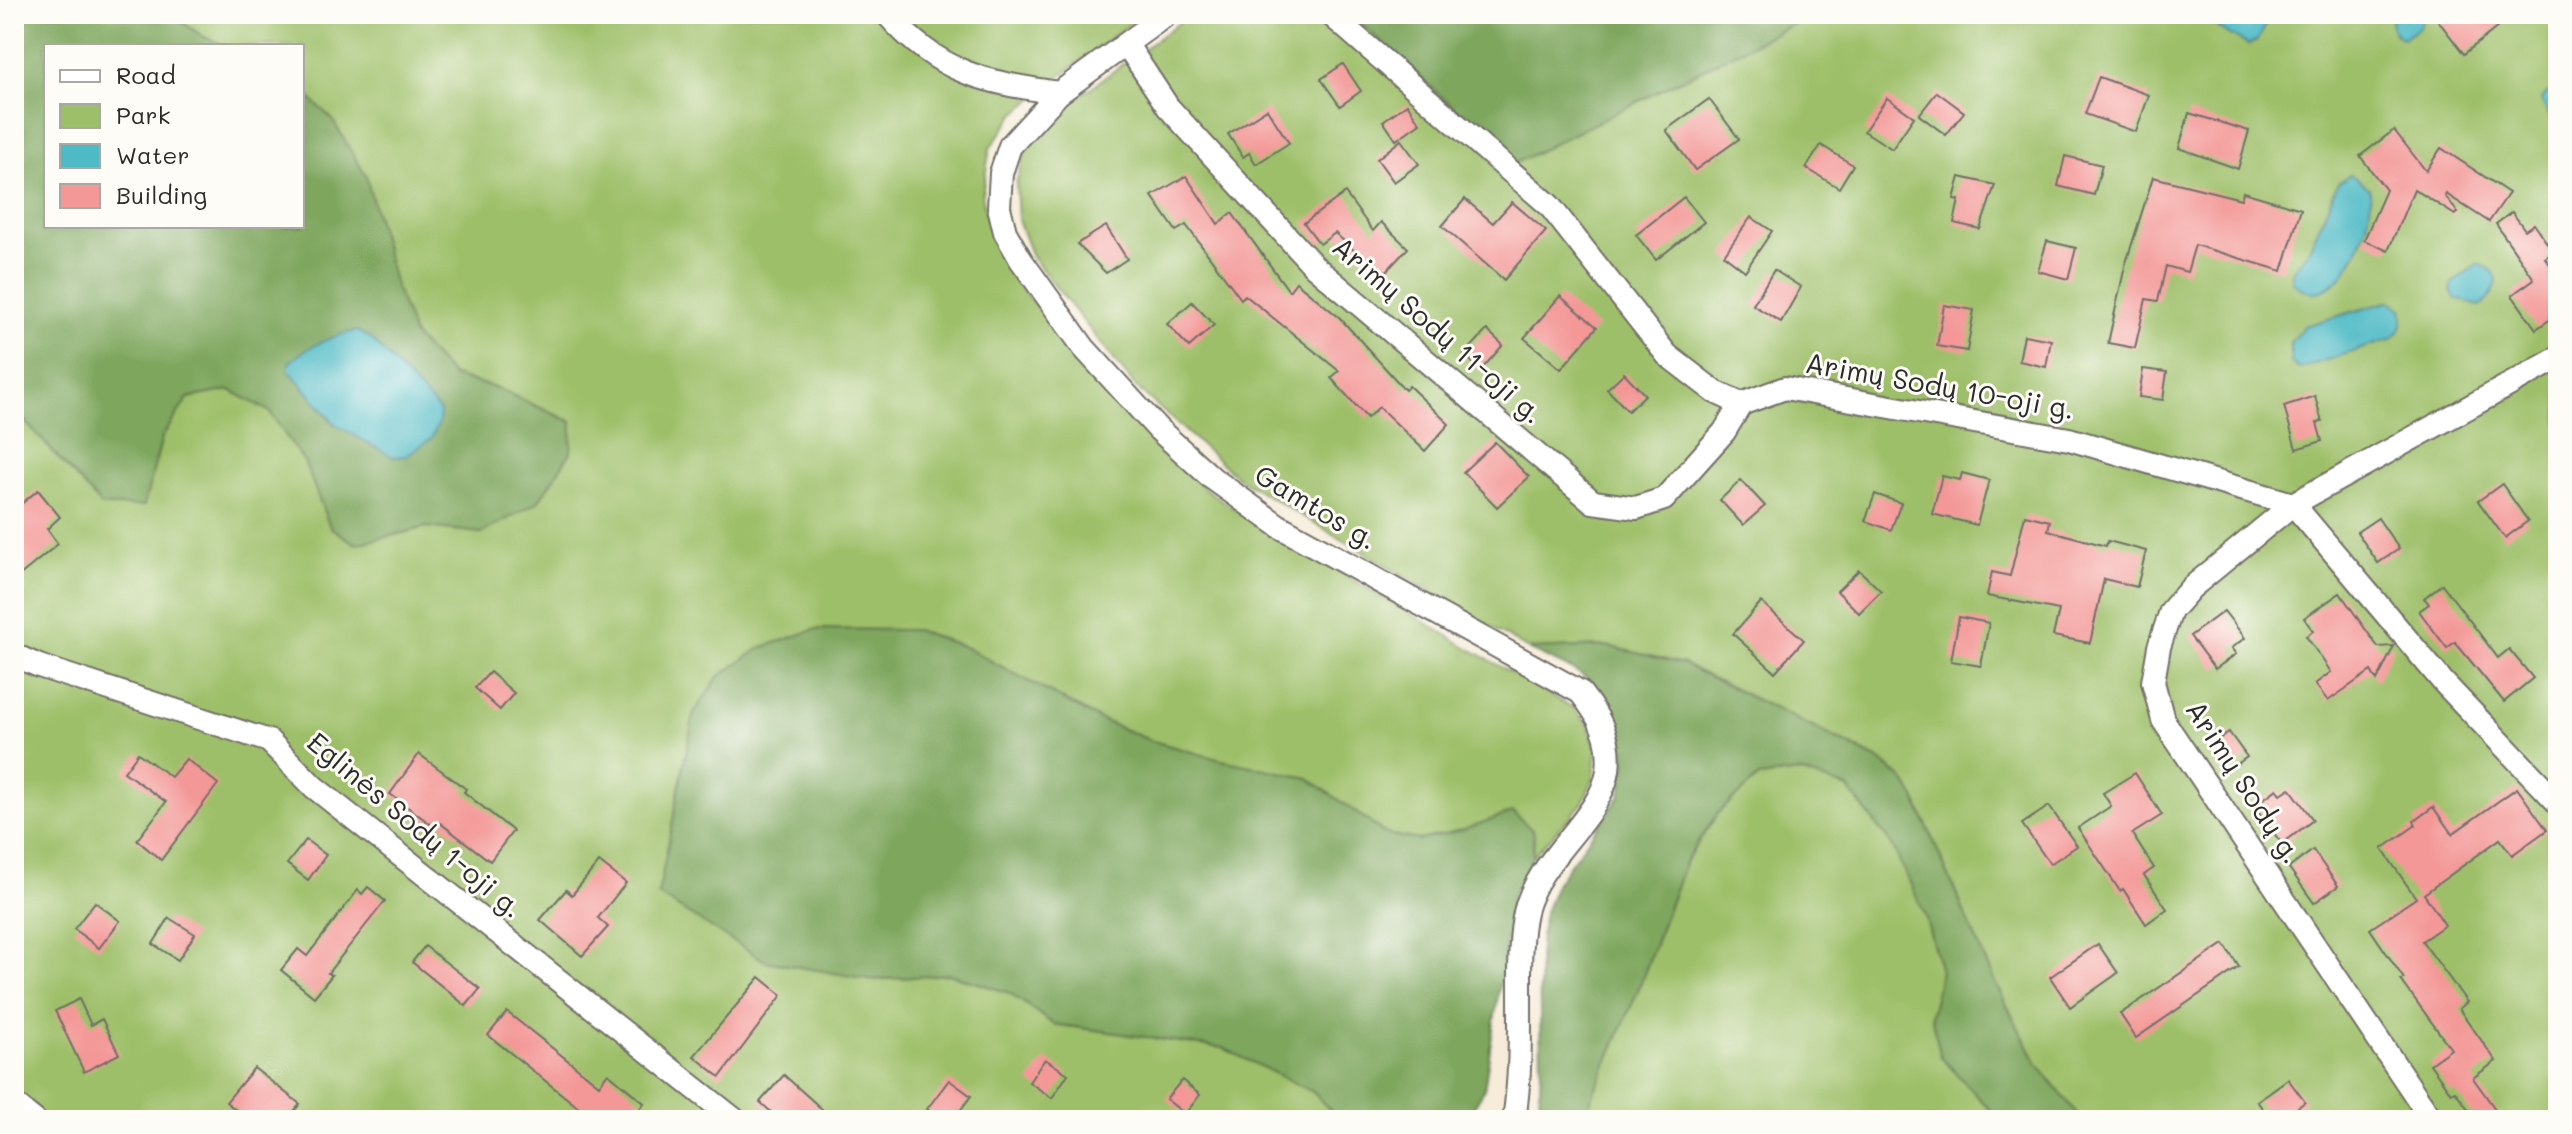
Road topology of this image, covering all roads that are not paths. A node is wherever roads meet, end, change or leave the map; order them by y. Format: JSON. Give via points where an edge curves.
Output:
{"nodes":[{"id":1,"x":887,"y":14,"type":"edge"},
{"id":2,"x":1167,"y":14,"type":"edge"},
{"id":3,"x":1330,"y":14,"type":"edge"},
{"id":4,"x":1127,"y":45,"type":"junction"},
{"id":5,"x":1059,"y":93,"type":"junction"},
{"id":6,"x":2558,"y":358,"type":"edge"},
{"id":7,"x":1741,"y":404,"type":"junction"},
{"id":8,"x":2293,"y":504,"type":"junction"},
{"id":9,"x":14,"y":655,"type":"edge"},
{"id":10,"x":2558,"y":803,"type":"edge"},
{"id":11,"x":14,"y":1104,"type":"edge"},
{"id":12,"x":34,"y":1120,"type":"edge"},
{"id":13,"x":735,"y":1120,"type":"edge"},
{"id":14,"x":1514,"y":1120,"type":"edge"},
{"id":15,"x":2432,"y":1120,"type":"edge"}],
"edges":[{"from":1,"to":5,"type":"street","via":[[949,66],[975,77]]},
{"from":2,"to":4,"type":"street","name":"Gamtos g."},
{"from":3,"to":7,"type":"street","via":[[1549,205],[1667,355],[1715,392]]},
{"from":4,"to":5,"type":"street","name":"Gamtos g."},
{"from":4,"to":7,"type":"street","name":"Arimų Sodų 11-oji g.","via":[[1168,107],[1314,266],[1593,502],[1636,508],[1664,499],[1724,432]]},
{"from":5,"to":14,"type":"street","name":"Gamtos g.","via":[[1010,146],[1001,173],[999,207],[1005,232],[1021,260],[1084,348],[1158,429],[1212,478],[1279,526],[1580,692],[1597,713],[1609,742],[1608,773],[1592,808],[1544,868],[1525,911]]},
{"from":6,"to":8,"type":"street","name":"Arimų Sodų g."},
{"from":7,"to":8,"type":"street","name":"Arimų Sodų 10-oji g.","via":[[1785,388],[2069,439]]},
{"from":8,"to":10,"type":"street","via":[[2444,683]]},
{"from":8,"to":15,"type":"street","name":"Arimų Sodų g.","via":[[2191,588],[2171,611],[2153,682],[2163,720]]},
{"from":9,"to":13,"type":"street","name":"Eglinės Sodų 1-oji g.","via":[[269,741],[314,787]]},
{"from":11,"to":12,"type":"street"}]}
